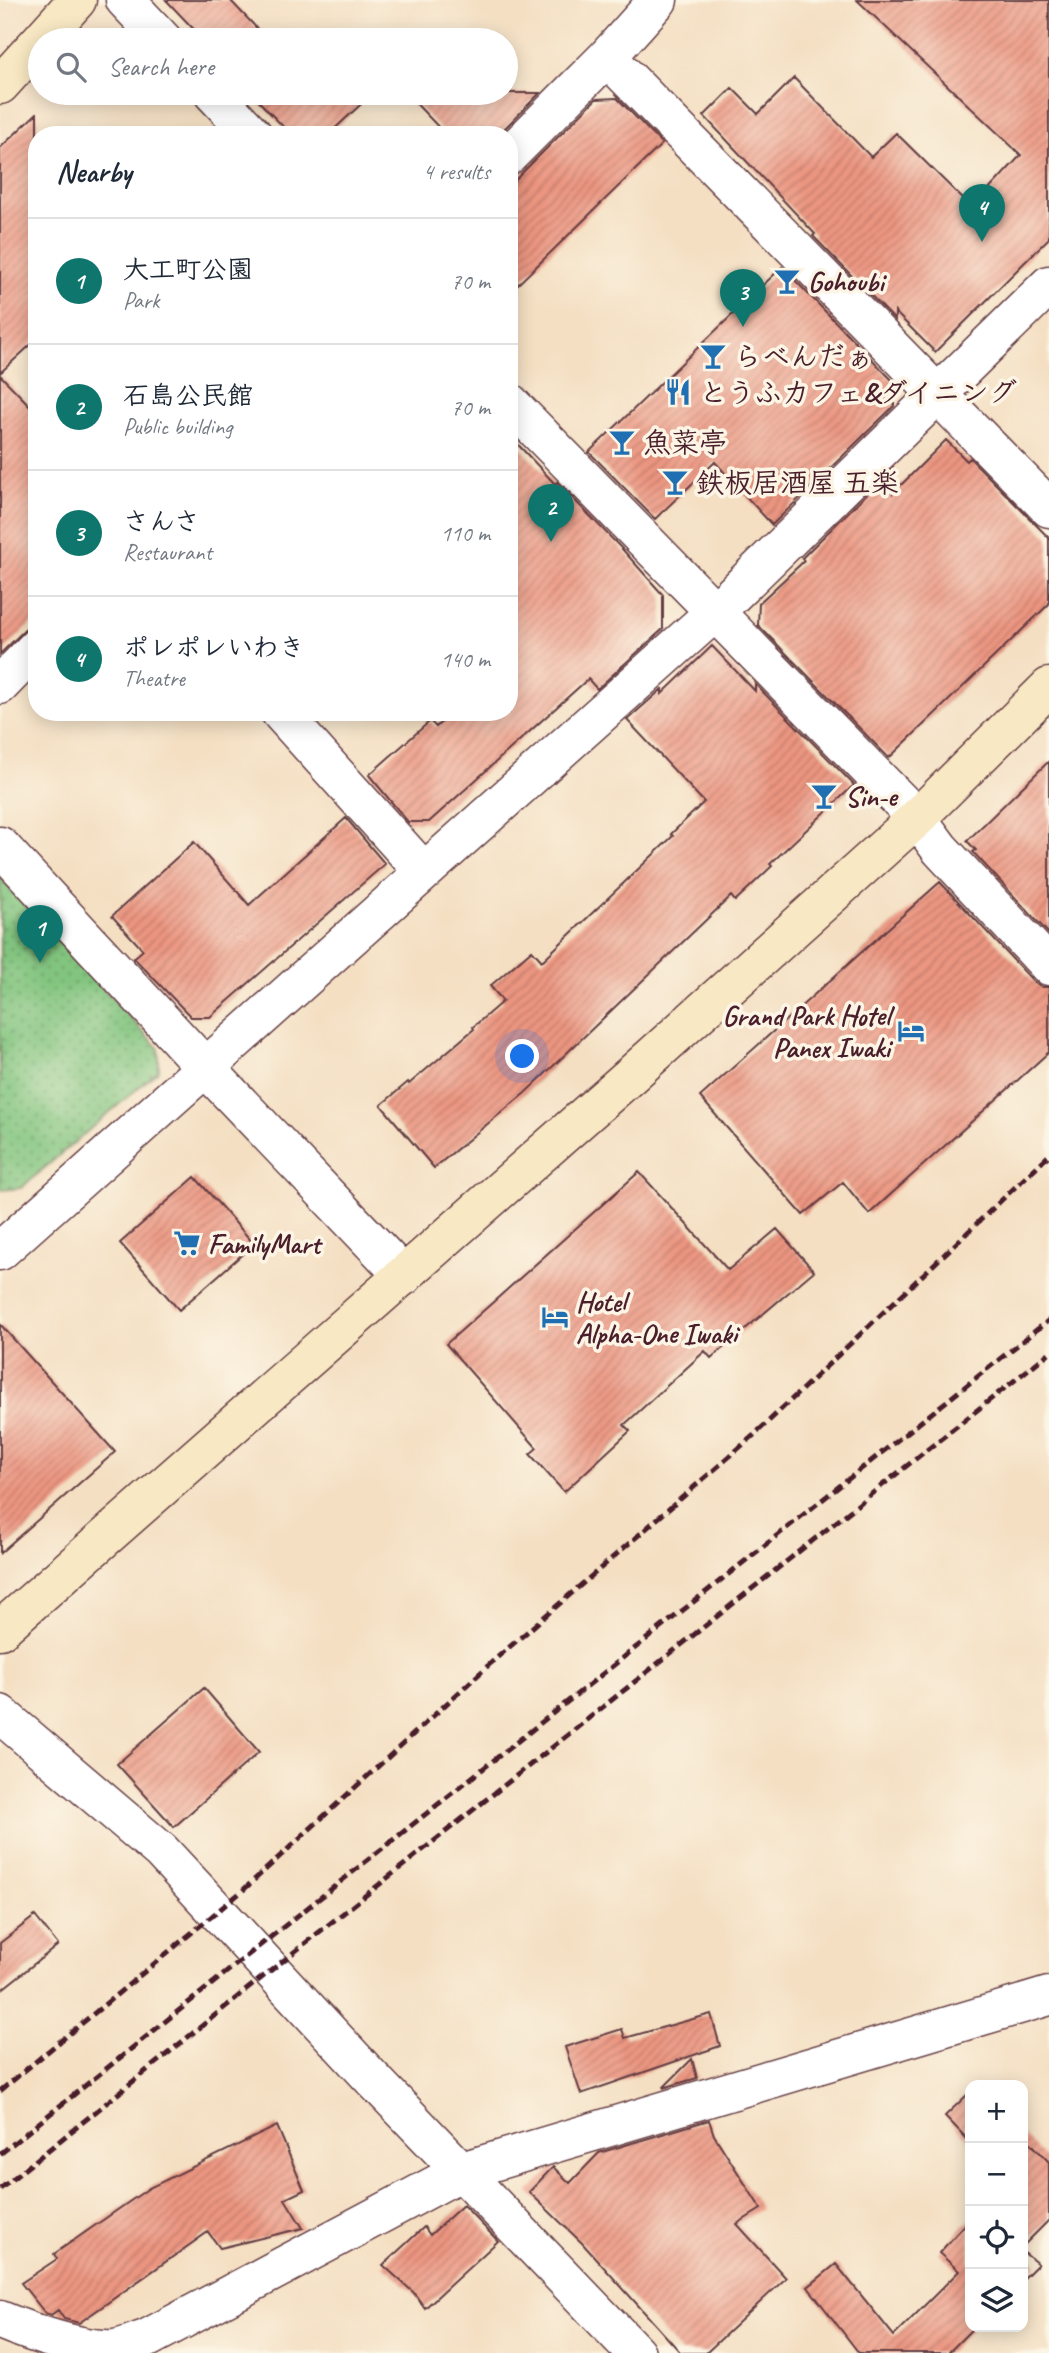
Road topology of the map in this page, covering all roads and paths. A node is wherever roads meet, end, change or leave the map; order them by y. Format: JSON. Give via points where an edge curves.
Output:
{"nodes":[{"id":1,"x":77,"y":0,"type":"edge"},
{"id":2,"x":125,"y":0,"type":"edge"},
{"id":3,"x":658,"y":0,"type":"edge"},
{"id":4,"x":51,"y":28,"type":"edge"},
{"id":5,"x":152,"y":28,"type":"edge"},
{"id":6,"x":28,"y":54,"type":"edge"},
{"id":7,"x":607,"y":57,"type":"junction"},
{"id":8,"x":0,"y":85,"type":"edge"},
{"id":9,"x":224,"y":105,"type":"edge"},
{"id":10,"x":244,"y":126,"type":"edge"},
{"id":11,"x":518,"y":146,"type":"edge"},
{"id":12,"x":1049,"y":285,"type":"edge"},
{"id":13,"x":936,"y":393,"type":"junction"},
{"id":14,"x":518,"y":411,"type":"edge"},
{"id":15,"x":1049,"y":508,"type":"edge"},
{"id":16,"x":715,"y":612,"type":"junction"},
{"id":17,"x":28,"y":656,"type":"edge"},
{"id":18,"x":0,"y":685,"type":"edge"},
{"id":19,"x":1049,"y":687,"type":"edge"},
{"id":20,"x":288,"y":721,"type":"edge"},
{"id":21,"x":917,"y":818,"type":"junction"},
{"id":22,"x":0,"y":846,"type":"edge"},
{"id":23,"x":424,"y":872,"type":"junction"},
{"id":24,"x":1049,"y":966,"type":"edge"},
{"id":25,"x":204,"y":1066,"type":"junction"},
{"id":26,"x":6,"y":1232,"type":"edge"},
{"id":27,"x":404,"y":1276,"type":"junction"},
{"id":28,"x":0,"y":1630,"type":"edge"},
{"id":29,"x":0,"y":1714,"type":"edge"},
{"id":30,"x":1049,"y":1996,"type":"edge"},
{"id":31,"x":462,"y":2171,"type":"junction"},
{"id":32,"x":0,"y":2320,"type":"edge"},
{"id":33,"x":115,"y":2351,"type":"edge"},
{"id":34,"x":636,"y":2353,"type":"edge"}],
"edges":[{"from":1,"to":4,"type":"street"},
{"from":2,"to":5,"type":"street"},
{"from":3,"to":7,"type":"street"},
{"from":6,"to":8,"type":"street"},
{"from":7,"to":11,"type":"street"},
{"from":7,"to":13,"type":"street"},
{"from":9,"to":10,"type":"street"},
{"from":12,"to":13,"type":"street"},
{"from":13,"to":15,"type":"street"},
{"from":13,"to":16,"type":"street"},
{"from":14,"to":16,"type":"street"},
{"from":16,"to":21,"type":"street"},
{"from":16,"to":23,"type":"street"},
{"from":17,"to":18,"type":"street"},
{"from":19,"to":21,"type":"street"},
{"from":20,"to":23,"type":"street"},
{"from":21,"to":24,"type":"street"},
{"from":21,"to":27,"type":"street"},
{"from":22,"to":25,"type":"street"},
{"from":23,"to":25,"type":"street"},
{"from":25,"to":26,"type":"street"},
{"from":25,"to":27,"type":"street"},
{"from":27,"to":28,"type":"street"},
{"from":29,"to":31,"type":"street","via":[[161,1851]]},
{"from":30,"to":31,"type":"street"},
{"from":31,"to":33,"type":"street","via":[[146,2339]]},
{"from":31,"to":34,"type":"street"},
{"from":32,"to":33,"type":"street","via":[[30,2332]]}]}
